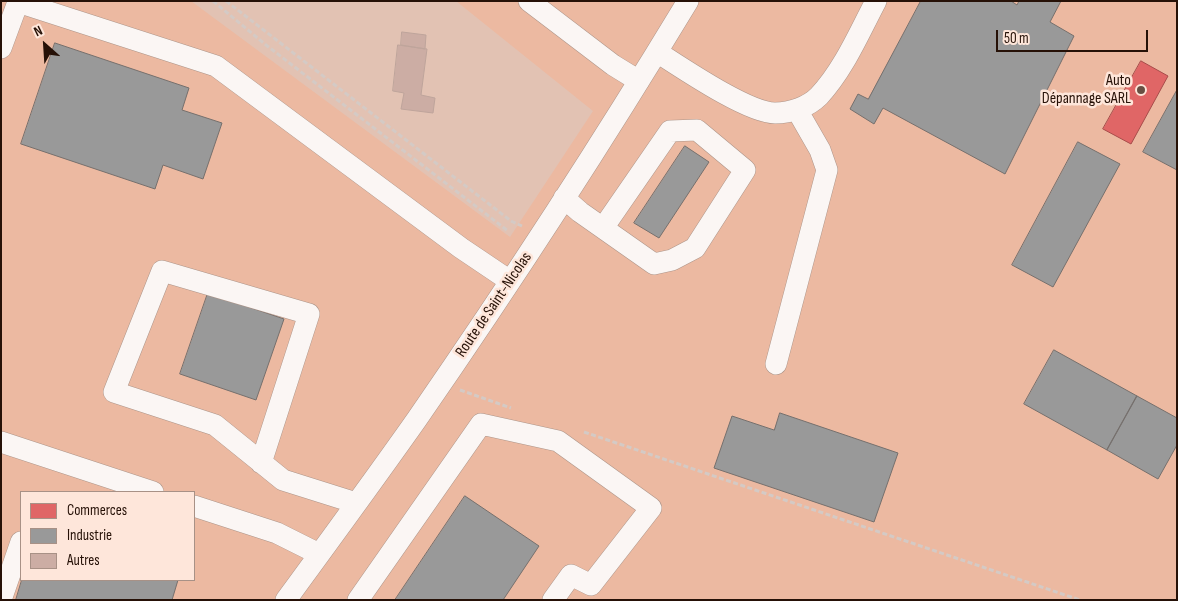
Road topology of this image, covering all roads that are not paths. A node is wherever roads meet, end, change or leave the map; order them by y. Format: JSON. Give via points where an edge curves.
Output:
{"nodes":[{"id":1,"x":529,"y":1,"type":"edge"},
{"id":2,"x":688,"y":1,"type":"edge"},
{"id":3,"x":876,"y":1,"type":"edge"},
{"id":4,"x":1,"y":48,"type":"edge"},
{"id":5,"x":657,"y":52,"type":"junction"},
{"id":6,"x":639,"y":81,"type":"junction"},
{"id":7,"x":797,"y":110,"type":"junction"},
{"id":8,"x":564,"y":198,"type":"junction"},
{"id":9,"x":603,"y":228,"type":"junction"},
{"id":10,"x":510,"y":281,"type":"junction"},
{"id":11,"x":776,"y":364,"type":"dead end"},
{"id":12,"x":1,"y":442,"type":"edge"},
{"id":13,"x":261,"y":463,"type":"junction"},
{"id":14,"x":150,"y":491,"type":"edge"},
{"id":15,"x":356,"y":503,"type":"junction"},
{"id":16,"x":195,"y":506,"type":"edge"},
{"id":17,"x":20,"y":545,"type":"edge"},
{"id":18,"x":319,"y":554,"type":"junction"},
{"id":19,"x":1,"y":600,"type":"edge"},
{"id":20,"x":286,"y":600,"type":"edge"},
{"id":21,"x":358,"y":600,"type":"edge"},
{"id":22,"x":553,"y":600,"type":"edge"}],
"edges":[{"from":1,"to":6,"type":"street"},
{"from":2,"to":5,"type":"street","name":"Route de Saint-Nicolas"},
{"from":3,"to":7,"type":"street","via":[[839,71],[818,97]]},
{"from":4,"to":10,"type":"street","via":[[18,2],[216,66]]},
{"from":5,"to":6,"type":"street","name":"Route de Saint-Nicolas"},
{"from":5,"to":7,"type":"street","via":[[749,106],[773,113]]},
{"from":6,"to":8,"type":"street","name":"Route de Saint-Nicolas"},
{"from":7,"to":11,"type":"street","via":[[828,170]]},
{"from":8,"to":9,"type":"street"},
{"from":8,"to":10,"type":"street","name":"Route de Saint-Nicolas"},
{"from":9,"to":9,"type":"street","via":[[654,264],[672,260],[695,248],[745,170],[697,130],[670,131]]},
{"from":10,"to":15,"type":"street","name":"Route de Saint-Nicolas"},
{"from":12,"to":14,"type":"street"},
{"from":13,"to":13,"type":"street","via":[[216,425],[114,392],[162,271],[309,314]]},
{"from":13,"to":15,"type":"street","via":[[283,480]]},
{"from":15,"to":18,"type":"street","name":"Route de Saint-Nicolas"},
{"from":16,"to":18,"type":"street","via":[[277,533]]},
{"from":17,"to":19,"type":"street"},
{"from":18,"to":20,"type":"street","name":"Route de Saint-Nicolas"},
{"from":21,"to":22,"type":"street","via":[[481,424],[558,441],[651,508],[591,585],[571,575]]}]}
